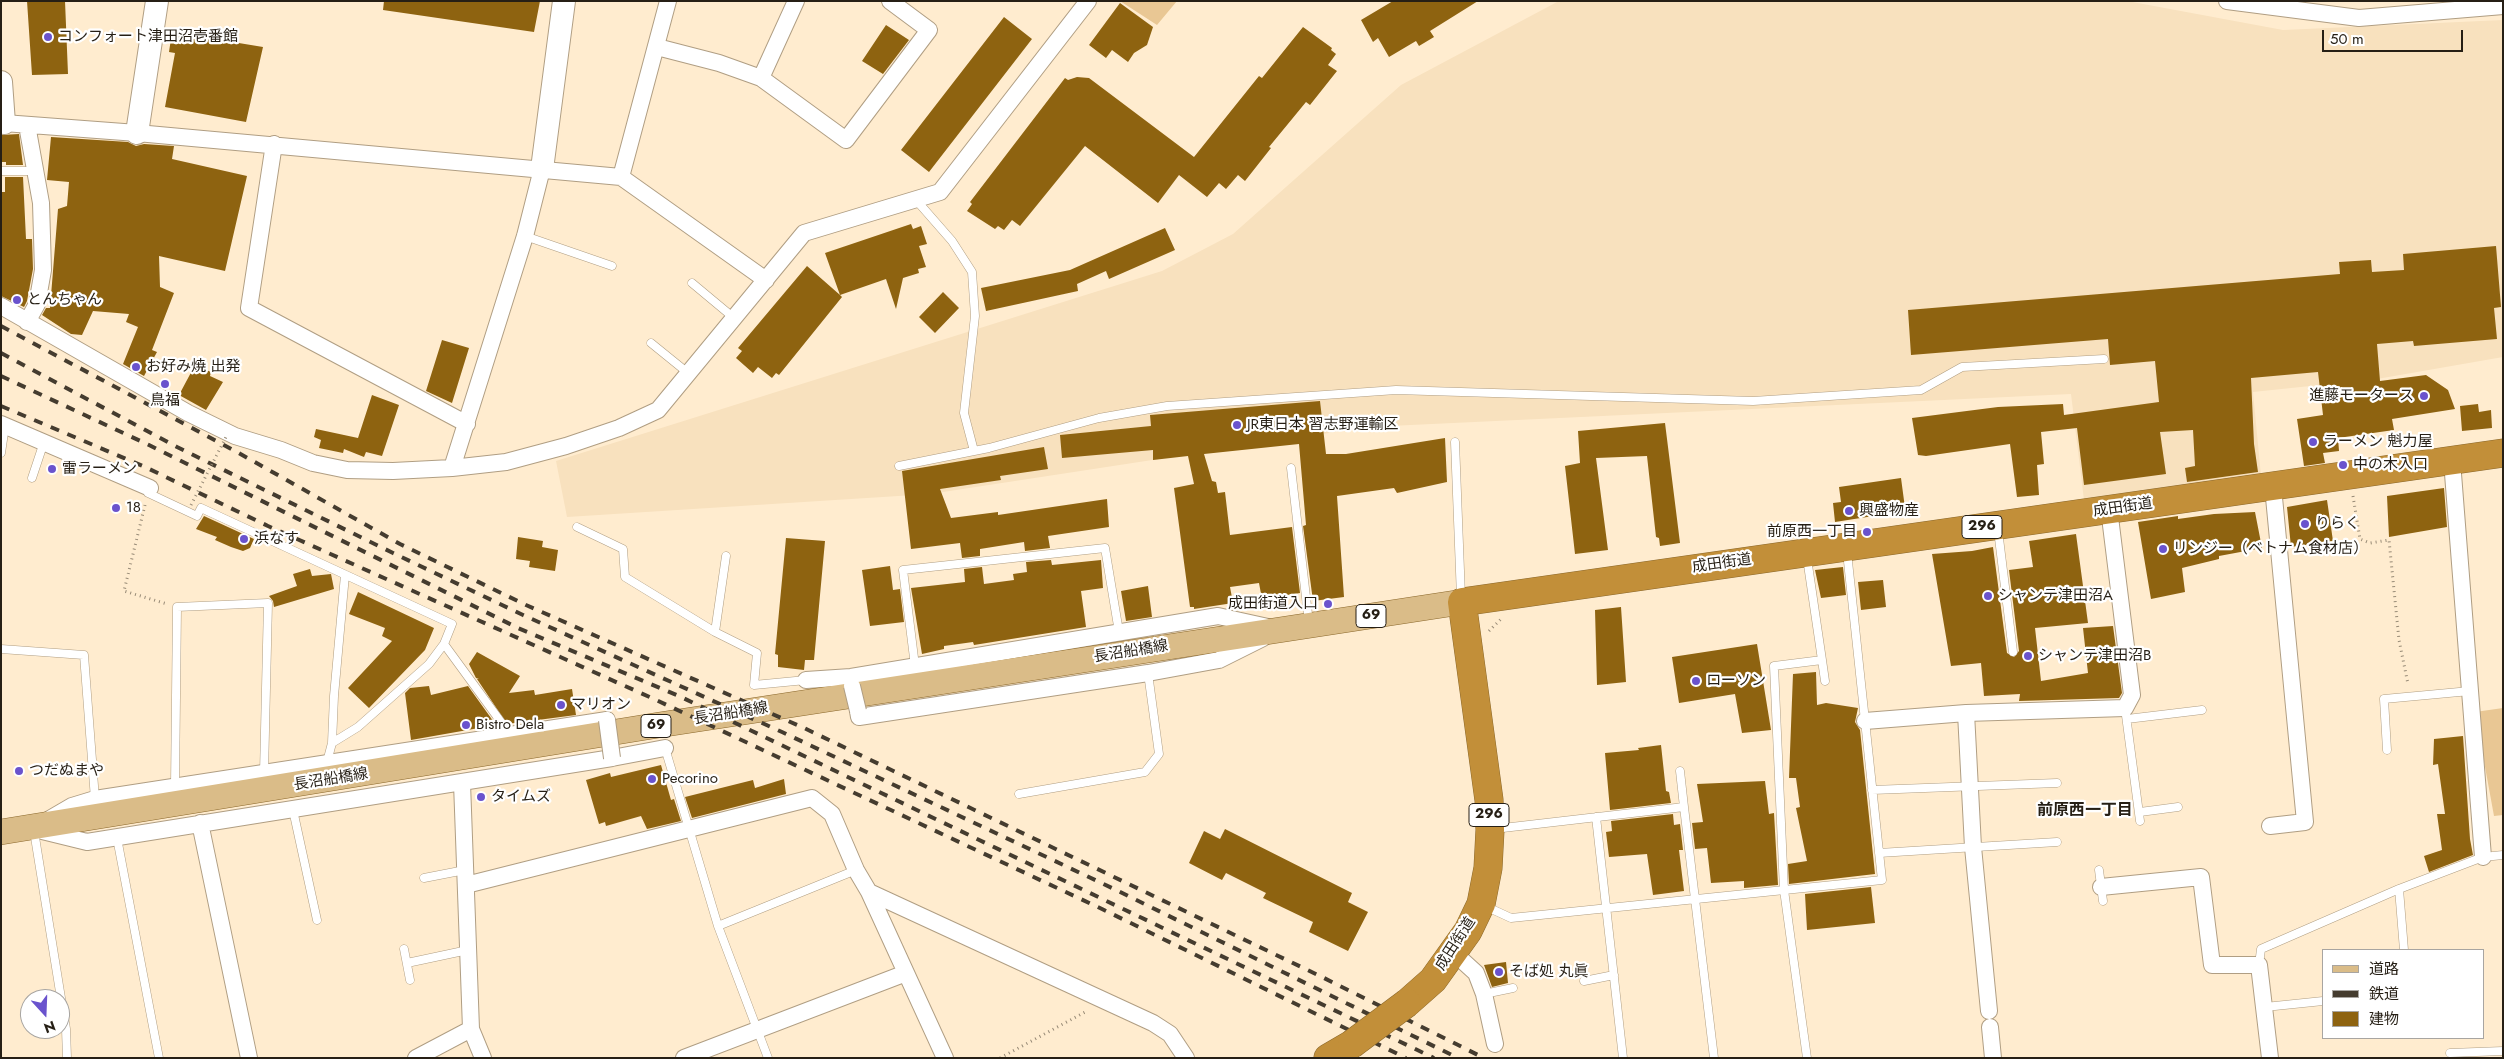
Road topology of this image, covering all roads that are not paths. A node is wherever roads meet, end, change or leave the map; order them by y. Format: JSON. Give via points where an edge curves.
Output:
{"nodes":[{"id":1,"x":157,"y":1,"type":"edge"},
{"id":2,"x":564,"y":1,"type":"edge"},
{"id":3,"x":668,"y":1,"type":"edge"},
{"id":4,"x":796,"y":1,"type":"edge"},
{"id":5,"x":890,"y":1,"type":"edge"},
{"id":6,"x":1088,"y":1,"type":"edge"},
{"id":7,"x":2227,"y":1,"type":"edge"},
{"id":8,"x":2503,"y":6,"type":"edge"},
{"id":9,"x":656,"y":47,"type":"junction"},
{"id":10,"x":761,"y":78,"type":"junction"},
{"id":11,"x":1,"y":82,"type":"edge"},
{"id":12,"x":3,"y":124,"type":"edge"},
{"id":13,"x":27,"y":125,"type":"junction"},
{"id":14,"x":137,"y":133,"type":"junction"},
{"id":15,"x":274,"y":144,"type":"junction"},
{"id":16,"x":542,"y":169,"type":"junction"},
{"id":17,"x":1,"y":171,"type":"edge"},
{"id":18,"x":35,"y":171,"type":"junction"},
{"id":19,"x":621,"y":177,"type":"junction"},
{"id":20,"x":917,"y":201,"type":"junction"},
{"id":21,"x":525,"y":236,"type":"junction"},
{"id":22,"x":612,"y":266,"type":"dead end"},
{"id":23,"x":766,"y":280,"type":"junction"},
{"id":24,"x":692,"y":283,"type":"dead end"},
{"id":25,"x":1,"y":306,"type":"edge"},
{"id":26,"x":734,"y":318,"type":"junction"},
{"id":27,"x":27,"y":322,"type":"junction"},
{"id":28,"x":650,"y":344,"type":"dead end"},
{"id":29,"x":2104,"y":359,"type":"dead end"},
{"id":30,"x":688,"y":373,"type":"junction"},
{"id":31,"x":466,"y":424,"type":"junction"},
{"id":32,"x":3,"y":425,"type":"edge"},
{"id":33,"x":44,"y":442,"type":"junction"},
{"id":34,"x":1455,"y":442,"type":"dead end"},
{"id":35,"x":974,"y":451,"type":"junction"},
{"id":36,"x":1,"y":453,"type":"edge"},
{"id":37,"x":2503,"y":453,"type":"edge"},
{"id":38,"x":2452,"y":461,"type":"junction"},
{"id":39,"x":899,"y":466,"type":"dead end"},
{"id":40,"x":452,"y":468,"type":"junction"},
{"id":41,"x":1291,"y":468,"type":"dead end"},
{"id":42,"x":32,"y":478,"type":"dead end"},
{"id":43,"x":2273,"y":487,"type":"junction"},
{"id":44,"x":149,"y":491,"type":"joint"},
{"id":45,"x":2109,"y":509,"type":"junction"},
{"id":46,"x":1997,"y":524,"type":"junction"},
{"id":47,"x":577,"y":527,"type":"dead end"},
{"id":48,"x":1846,"y":547,"type":"junction"},
{"id":49,"x":1806,"y":552,"type":"junction"},
{"id":50,"x":726,"y":556,"type":"dead end"},
{"id":51,"x":345,"y":575,"type":"junction"},
{"id":52,"x":1462,"y":602,"type":"junction"},
{"id":53,"x":1309,"y":625,"type":"junction"},
{"id":54,"x":1280,"y":629,"type":"junction"},
{"id":55,"x":715,"y":632,"type":"junction"},
{"id":56,"x":1119,"y":632,"type":"junction"},
{"id":57,"x":444,"y":644,"type":"junction"},
{"id":58,"x":1,"y":649,"type":"edge"},
{"id":59,"x":2013,"y":652,"type":"dead end"},
{"id":60,"x":1822,"y":660,"type":"junction"},
{"id":61,"x":915,"y":666,"type":"junction"},
{"id":62,"x":1148,"y":673,"type":"junction"},
{"id":63,"x":806,"y":680,"type":"joint"},
{"id":64,"x":852,"y":681,"type":"junction"},
{"id":65,"x":1825,"y":681,"type":"dead end"},
{"id":66,"x":2470,"y":691,"type":"junction"},
{"id":67,"x":2202,"y":710,"type":"dead end"},
{"id":68,"x":1966,"y":713,"type":"junction"},
{"id":69,"x":2126,"y":714,"type":"junction"},
{"id":70,"x":1865,"y":721,"type":"junction"},
{"id":71,"x":504,"y":735,"type":"junction"},
{"id":72,"x":332,"y":743,"type":"junction"},
{"id":73,"x":665,"y":748,"type":"joint"},
{"id":74,"x":2387,"y":750,"type":"dead end"},
{"id":75,"x":612,"y":758,"type":"junction"},
{"id":76,"x":327,"y":762,"type":"junction"},
{"id":77,"x":1680,"y":771,"type":"dead end"},
{"id":78,"x":264,"y":773,"type":"junction"},
{"id":79,"x":462,"y":783,"type":"junction"},
{"id":80,"x":2057,"y":783,"type":"dead end"},
{"id":81,"x":175,"y":786,"type":"junction"},
{"id":82,"x":1970,"y":787,"type":"junction"},
{"id":83,"x":1872,"y":790,"type":"junction"},
{"id":84,"x":1020,"y":794,"type":"dead end"},
{"id":85,"x":95,"y":799,"type":"junction"},
{"id":86,"x":1684,"y":807,"type":"junction"},
{"id":87,"x":2178,"y":807,"type":"dead end"},
{"id":88,"x":293,"y":810,"type":"junction"},
{"id":89,"x":2140,"y":812,"type":"junction"},
{"id":90,"x":1596,"y":817,"type":"junction"},
{"id":91,"x":2140,"y":821,"type":"dead end"},
{"id":92,"x":200,"y":822,"type":"junction"},
{"id":93,"x":2270,"y":826,"type":"dead end"},
{"id":94,"x":34,"y":829,"type":"junction"},
{"id":95,"x":688,"y":829,"type":"junction"},
{"id":96,"x":1490,"y":830,"type":"junction"},
{"id":97,"x":1,"y":832,"type":"edge"},
{"id":98,"x":117,"y":838,"type":"junction"},
{"id":99,"x":2058,"y":842,"type":"dead end"},
{"id":100,"x":1973,"y":847,"type":"junction"},
{"id":101,"x":1879,"y":853,"type":"junction"},
{"id":102,"x":2503,"y":855,"type":"edge"},
{"id":103,"x":2482,"y":857,"type":"junction"},
{"id":104,"x":856,"y":870,"type":"junction"},
{"id":105,"x":424,"y":878,"type":"dead end"},
{"id":106,"x":466,"y":878,"type":"junction"},
{"id":107,"x":2101,"y":886,"type":"dead end"},
{"id":108,"x":2399,"y":889,"type":"junction"},
{"id":109,"x":1784,"y":890,"type":"junction"},
{"id":110,"x":869,"y":892,"type":"junction"},
{"id":111,"x":1696,"y":900,"type":"junction"},
{"id":112,"x":1480,"y":904,"type":"junction"},
{"id":113,"x":1607,"y":908,"type":"junction"},
{"id":114,"x":317,"y":920,"type":"dead end"},
{"id":115,"x":718,"y":926,"type":"junction"},
{"id":116,"x":404,"y":949,"type":"dead end"},
{"id":117,"x":2404,"y":949,"type":"edge"},
{"id":118,"x":468,"y":950,"type":"junction"},
{"id":119,"x":1454,"y":953,"type":"junction"},
{"id":120,"x":407,"y":963,"type":"junction"},
{"id":121,"x":2259,"y":965,"type":"junction"},
{"id":122,"x":906,"y":972,"type":"junction"},
{"id":123,"x":1614,"y":975,"type":"junction"},
{"id":124,"x":410,"y":980,"type":"dead end"},
{"id":125,"x":1584,"y":981,"type":"dead end"},
{"id":126,"x":1513,"y":988,"type":"dead end"},
{"id":127,"x":1484,"y":994,"type":"junction"},
{"id":128,"x":2322,"y":1001,"type":"edge"},
{"id":129,"x":2265,"y":1006,"type":"junction"},
{"id":130,"x":471,"y":1028,"type":"junction"},
{"id":131,"x":758,"y":1030,"type":"junction"},
{"id":132,"x":1495,"y":1044,"type":"dead end"},
{"id":133,"x":2503,"y":1051,"type":"edge"},
{"id":134,"x":1339,"y":1053,"type":"edge"},
{"id":135,"x":2450,"y":1053,"type":"dead end"},
{"id":136,"x":66,"y":1058,"type":"edge"},
{"id":137,"x":159,"y":1058,"type":"edge"},
{"id":138,"x":249,"y":1058,"type":"edge"},
{"id":139,"x":416,"y":1058,"type":"edge"},
{"id":140,"x":483,"y":1058,"type":"edge"},
{"id":141,"x":684,"y":1058,"type":"edge"},
{"id":142,"x":768,"y":1058,"type":"edge"},
{"id":143,"x":946,"y":1058,"type":"edge"},
{"id":144,"x":1186,"y":1058,"type":"edge"},
{"id":145,"x":1623,"y":1058,"type":"edge"},
{"id":146,"x":1714,"y":1058,"type":"edge"},
{"id":147,"x":1807,"y":1058,"type":"edge"},
{"id":148,"x":1993,"y":1058,"type":"edge"},
{"id":149,"x":2270,"y":1058,"type":"edge"}],
"edges":[{"from":1,"to":14,"type":"street"},
{"from":2,"to":16,"type":"street"},
{"from":3,"to":9,"type":"street"},
{"from":4,"to":10,"type":"street"},
{"from":5,"to":10,"type":"street","via":[[929,30],[846,140]]},
{"from":6,"to":20,"type":"street","via":[[940,192]]},
{"from":7,"to":8,"type":"street","via":[[2359,18]]},
{"from":9,"to":10,"type":"street"},
{"from":9,"to":19,"type":"street"},
{"from":11,"to":12,"type":"street"},
{"from":12,"to":13,"type":"street"},
{"from":13,"to":14,"type":"street"},
{"from":13,"to":18,"type":"street"},
{"from":14,"to":15,"type":"street"},
{"from":15,"to":16,"type":"street"},
{"from":15,"to":31,"type":"street","via":[[249,308]]},
{"from":16,"to":19,"type":"street"},
{"from":16,"to":21,"type":"street"},
{"from":17,"to":18,"type":"lane"},
{"from":18,"to":27,"type":"street","via":[[43,270],[37,304]]},
{"from":19,"to":23,"type":"street"},
{"from":20,"to":23,"type":"street","via":[[804,234]]},
{"from":20,"to":35,"type":"lane","via":[[952,241],[972,272],[975,316],[964,413]]},
{"from":21,"to":22,"type":"lane"},
{"from":21,"to":31,"type":"street"},
{"from":23,"to":26,"type":"street"},
{"from":24,"to":26,"type":"lane"},
{"from":25,"to":27,"type":"street"},
{"from":26,"to":30,"type":"street"},
{"from":27,"to":40,"type":"street","via":[[235,436],[313,463],[347,470]]},
{"from":28,"to":30,"type":"lane"},
{"from":29,"to":35,"type":"lane","via":[[1962,368],[1921,390],[1753,401],[1396,390],[1167,406],[1099,418]]},
{"from":30,"to":40,"type":"street","via":[[658,410],[619,428],[506,462]]},
{"from":31,"to":40,"type":"street"},
{"from":32,"to":33,"type":"street"},
{"from":32,"to":36,"type":"lane"},
{"from":33,"to":42,"type":"lane"},
{"from":33,"to":44,"type":"street"},
{"from":34,"to":52,"type":"lane"},
{"from":35,"to":39,"type":"lane"},
{"from":37,"to":38,"type":"highway","name":"成田街道","number":"296"},
{"from":38,"to":43,"type":"highway","name":"成田街道","number":"296"},
{"from":38,"to":66,"type":"street"},
{"from":41,"to":53,"type":"lane"},
{"from":43,"to":45,"type":"highway","name":"成田街道","number":"296"},
{"from":43,"to":93,"type":"street","via":[[2305,822]]},
{"from":44,"to":51,"type":"lane","via":[[197,516],[200,508]]},
{"from":45,"to":46,"type":"highway","name":"成田街道","number":"296"},
{"from":45,"to":69,"type":"street","via":[[2132,695]]},
{"from":46,"to":48,"type":"highway","name":"成田街道","number":"296"},
{"from":46,"to":59,"type":"lane"},
{"from":47,"to":55,"type":"lane","via":[[623,549],[625,577]]},
{"from":48,"to":49,"type":"highway","name":"成田街道","number":"296"},
{"from":48,"to":70,"type":"lane"},
{"from":49,"to":52,"type":"highway","name":"成田街道","number":"296"},
{"from":49,"to":60,"type":"lane"},
{"from":50,"to":55,"type":"lane"},
{"from":51,"to":57,"type":"lane","via":[[452,624]]},
{"from":51,"to":72,"type":"lane"},
{"from":52,"to":53,"type":"main road","name":"長沼船橋線","number":"69"},
{"from":52,"to":96,"type":"highway","name":"成田街道","number":"296","via":[[1489,800]]},
{"from":53,"to":54,"type":"main road","name":"長沼船橋線","number":"69"},
{"from":54,"to":56,"type":"street","via":[[1218,616]]},
{"from":54,"to":62,"type":"street","via":[[1219,660]]},
{"from":54,"to":94,"type":"main road","name":"長沼船橋線","number":"69","via":[[659,725]]},
{"from":55,"to":63,"type":"lane","via":[[757,652],[754,685]]},
{"from":56,"to":61,"type":"street"},
{"from":56,"to":61,"type":"lane","via":[[1105,548],[903,570]]},
{"from":57,"to":71,"type":"lane","via":[[501,722]]},
{"from":57,"to":72,"type":"lane","via":[[429,664],[366,721]]},
{"from":58,"to":85,"type":"lane","via":[[84,655]]},
{"from":60,"to":65,"type":"lane"},
{"from":60,"to":109,"type":"lane","via":[[1774,666]]},
{"from":61,"to":64,"type":"street"},
{"from":62,"to":64,"type":"street","bridge":true,"via":[[859,717]]},
{"from":62,"to":84,"type":"lane","via":[[1159,754],[1145,772]]},
{"from":63,"to":64,"type":"street"},
{"from":66,"to":74,"type":"lane","via":[[2384,699]]},
{"from":66,"to":103,"type":"street"},
{"from":67,"to":69,"type":"lane"},
{"from":68,"to":69,"type":"street"},
{"from":68,"to":70,"type":"street"},
{"from":68,"to":82,"type":"street"},
{"from":69,"to":89,"type":"lane"},
{"from":70,"to":83,"type":"lane"},
{"from":71,"to":75,"type":"street","bridge":true,"via":[[606,720]]},
{"from":71,"to":76,"type":"street"},
{"from":72,"to":76,"type":"lane"},
{"from":73,"to":75,"type":"street"},
{"from":73,"to":95,"type":"lane"},
{"from":75,"to":79,"type":"street"},
{"from":76,"to":78,"type":"street"},
{"from":77,"to":86,"type":"lane"},
{"from":78,"to":81,"type":"street"},
{"from":78,"to":81,"type":"lane","via":[[268,603],[177,607]]},
{"from":79,"to":88,"type":"street"},
{"from":79,"to":106,"type":"street"},
{"from":80,"to":82,"type":"lane"},
{"from":81,"to":85,"type":"street"},
{"from":82,"to":83,"type":"lane"},
{"from":82,"to":100,"type":"street"},
{"from":83,"to":101,"type":"lane"},
{"from":85,"to":94,"type":"street","via":[[72,806]]},
{"from":86,"to":90,"type":"lane"},
{"from":86,"to":111,"type":"lane"},
{"from":87,"to":89,"type":"lane"},
{"from":88,"to":92,"type":"street"},
{"from":88,"to":114,"type":"lane"},
{"from":89,"to":91,"type":"lane"},
{"from":90,"to":96,"type":"lane"},
{"from":90,"to":113,"type":"lane"},
{"from":92,"to":98,"type":"street"},
{"from":92,"to":138,"type":"street"},
{"from":94,"to":97,"type":"main road","name":"長沼船橋線","number":"69"},
{"from":94,"to":98,"type":"street","via":[[88,842]]},
{"from":94,"to":136,"type":"lane","via":[[66,1029]]},
{"from":95,"to":104,"type":"street","via":[[812,798],[832,814]]},
{"from":95,"to":106,"type":"street"},
{"from":95,"to":115,"type":"lane"},
{"from":96,"to":112,"type":"highway","name":"成田街道","number":"296","via":[[1488,868]]},
{"from":98,"to":137,"type":"lane"},
{"from":99,"to":100,"type":"lane"},
{"from":100,"to":101,"type":"lane"},
{"from":100,"to":148,"type":"street"},
{"from":101,"to":109,"type":"lane","via":[[1882,880]]},
{"from":102,"to":103,"type":"lane"},
{"from":103,"to":108,"type":"lane"},
{"from":104,"to":110,"type":"street"},
{"from":104,"to":115,"type":"lane"},
{"from":105,"to":106,"type":"lane"},
{"from":106,"to":118,"type":"street"},
{"from":107,"to":121,"type":"street","via":[[2201,877],[2212,965]]},
{"from":108,"to":117,"type":"lane"},
{"from":108,"to":121,"type":"lane","via":[[2261,949]]},
{"from":109,"to":111,"type":"lane"},
{"from":109,"to":147,"type":"lane"},
{"from":110,"to":122,"type":"street"},
{"from":110,"to":144,"type":"street","via":[[1170,1034]]},
{"from":111,"to":113,"type":"lane"},
{"from":111,"to":146,"type":"lane"},
{"from":112,"to":113,"type":"lane","via":[[1511,918]]},
{"from":112,"to":119,"type":"highway","name":"成田街道","number":"296"},
{"from":113,"to":123,"type":"lane"},
{"from":115,"to":131,"type":"lane"},
{"from":116,"to":120,"type":"lane"},
{"from":118,"to":120,"type":"lane"},
{"from":118,"to":130,"type":"street"},
{"from":119,"to":127,"type":"street","via":[[1476,973]]},
{"from":119,"to":134,"type":"highway","name":"成田街道","number":"296","bridge":true,"via":[[1433,980],[1407,1003]]},
{"from":120,"to":124,"type":"lane"},
{"from":121,"to":129,"type":"street"},
{"from":122,"to":131,"type":"street"},
{"from":122,"to":143,"type":"street"},
{"from":123,"to":125,"type":"lane"},
{"from":123,"to":145,"type":"lane"},
{"from":126,"to":127,"type":"lane"},
{"from":127,"to":132,"type":"street"},
{"from":128,"to":129,"type":"lane"},
{"from":129,"to":149,"type":"street"},
{"from":130,"to":139,"type":"street"},
{"from":130,"to":140,"type":"street"},
{"from":131,"to":141,"type":"street"},
{"from":131,"to":142,"type":"lane"},
{"from":133,"to":135,"type":"lane"}]}
